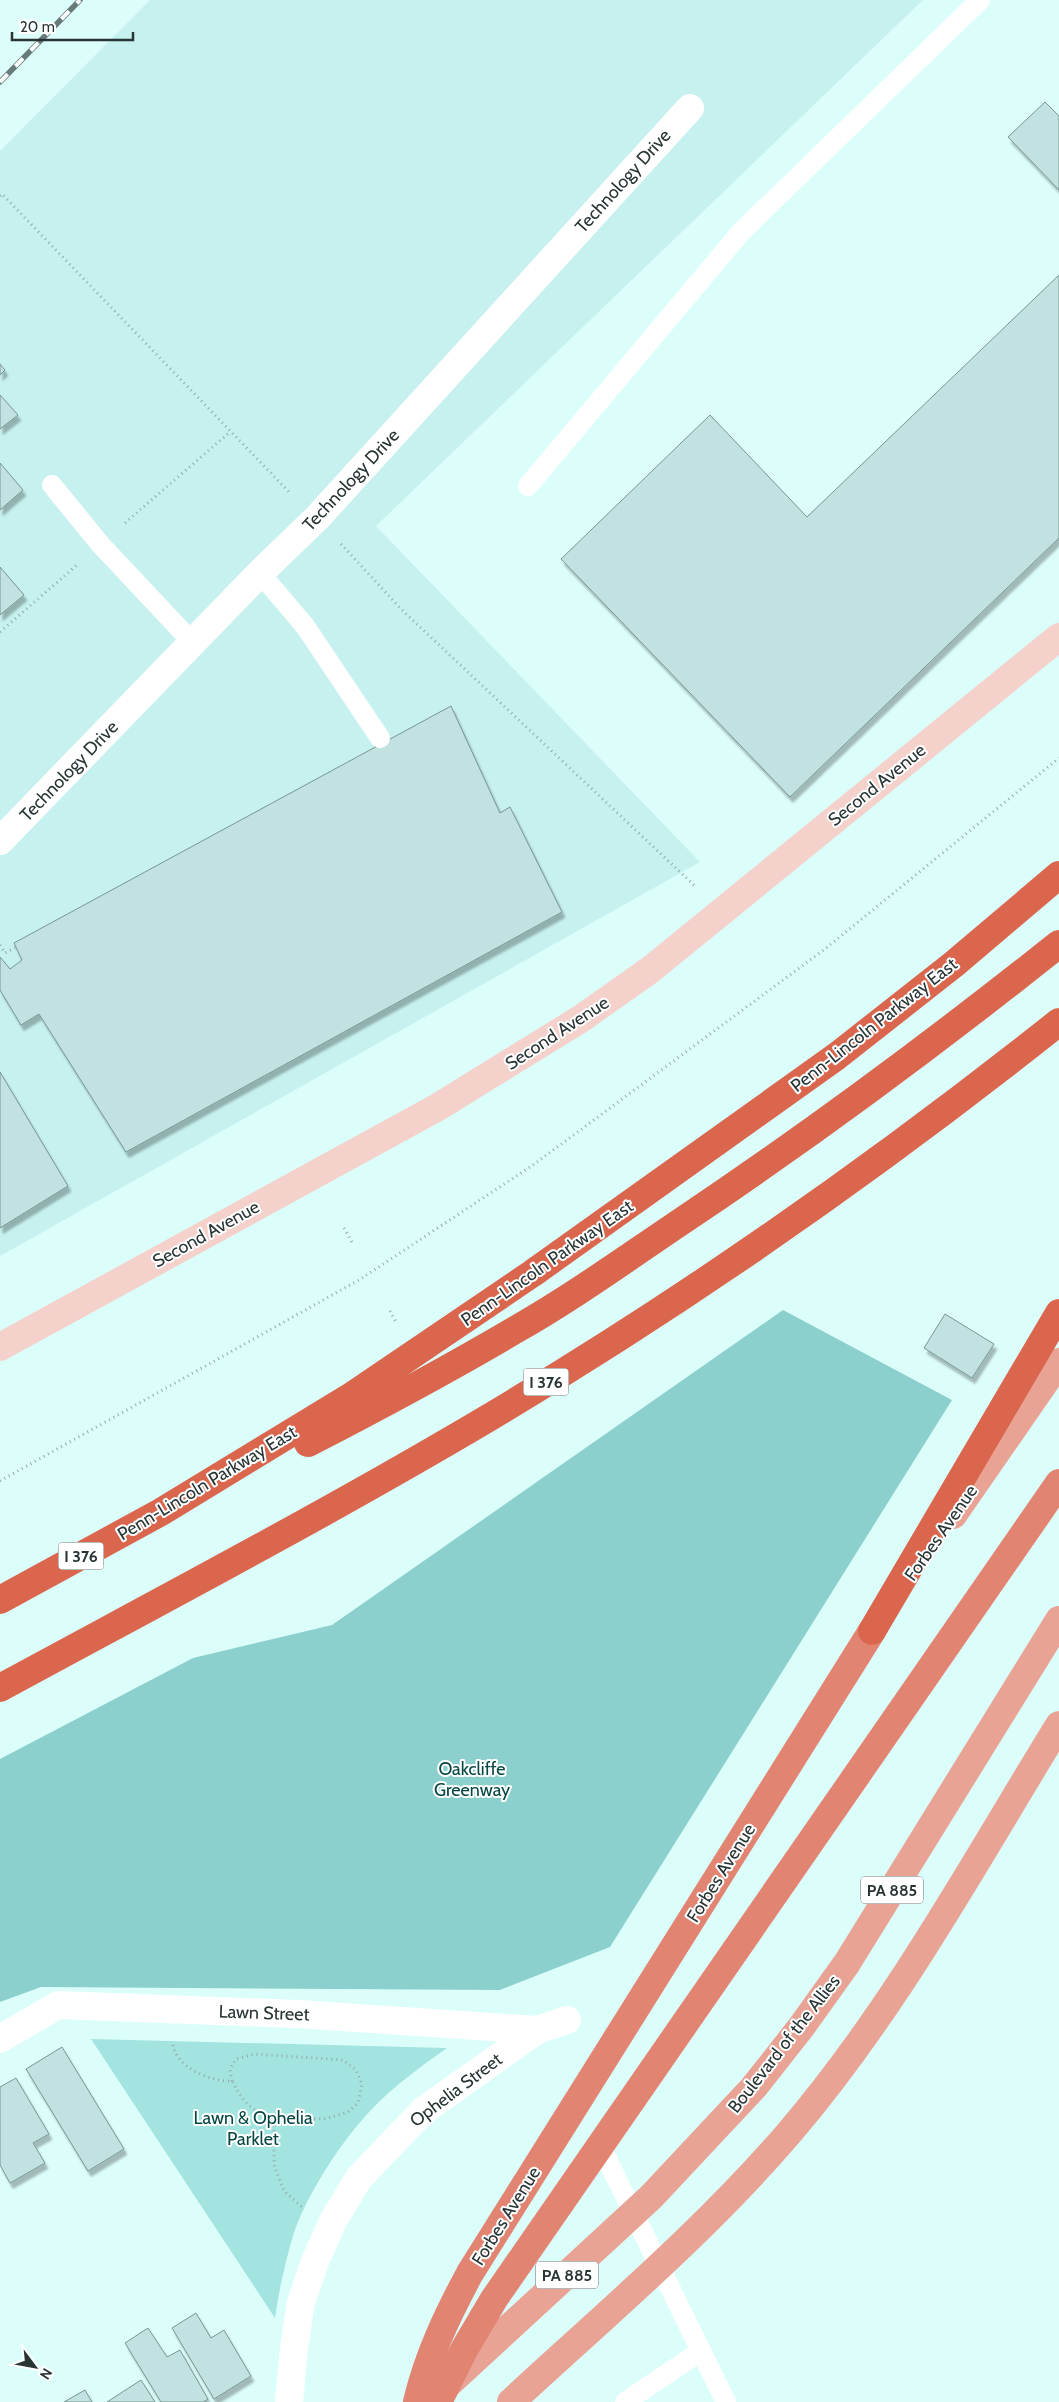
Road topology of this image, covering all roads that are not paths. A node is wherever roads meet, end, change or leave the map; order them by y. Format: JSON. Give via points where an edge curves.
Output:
{"nodes":[{"id":1,"x":980,"y":0,"type":"edge"},
{"id":2,"x":690,"y":108,"type":"dead end"},
{"id":3,"x":52,"y":485,"type":"dead end"},
{"id":4,"x":528,"y":486,"type":"dead end"},
{"id":5,"x":260,"y":573,"type":"junction"},
{"id":6,"x":1059,"y":637,"type":"edge"},
{"id":7,"x":192,"y":643,"type":"junction"},
{"id":8,"x":380,"y":738,"type":"dead end"},
{"id":9,"x":0,"y":841,"type":"edge"},
{"id":10,"x":1059,"y":876,"type":"edge"},
{"id":11,"x":1059,"y":944,"type":"edge"},
{"id":12,"x":1059,"y":1022,"type":"edge"},
{"id":13,"x":1059,"y":1313,"type":"edge"},
{"id":14,"x":0,"y":1347,"type":"edge"},
{"id":15,"x":1059,"y":1362,"type":"edge"},
{"id":16,"x":1059,"y":1483,"type":"edge"},
{"id":17,"x":161,"y":1512,"type":"junction"},
{"id":18,"x":0,"y":1600,"type":"edge"},
{"id":19,"x":1059,"y":1620,"type":"edge"},
{"id":20,"x":872,"y":1631,"type":"junction"},
{"id":21,"x":0,"y":1688,"type":"edge"},
{"id":22,"x":1059,"y":1725,"type":"edge"},
{"id":23,"x":567,"y":2020,"type":"dead end"},
{"id":24,"x":537,"y":2030,"type":"junction"},
{"id":25,"x":0,"y":2039,"type":"edge"},
{"id":26,"x":600,"y":2145,"type":"junction"},
{"id":27,"x":701,"y":2352,"type":"junction"},
{"id":28,"x":289,"y":2402,"type":"edge"},
{"id":29,"x":417,"y":2402,"type":"edge"},
{"id":30,"x":428,"y":2402,"type":"edge"},
{"id":31,"x":438,"y":2402,"type":"edge"},
{"id":32,"x":510,"y":2402,"type":"edge"},
{"id":33,"x":625,"y":2402,"type":"edge"},
{"id":34,"x":726,"y":2402,"type":"edge"}],
"edges":[{"from":1,"to":4,"type":"lane","via":[[741,232]]},
{"from":2,"to":5,"type":"street","name":"Technology Drive","via":[[317,518]]},
{"from":3,"to":7,"type":"lane","via":[[100,544]]},
{"from":5,"to":7,"type":"street","name":"Technology Drive"},
{"from":5,"to":8,"type":"lane","via":[[305,626]]},
{"from":6,"to":14,"type":"main road","name":"Second Avenue","via":[[650,970],[582,1018],[438,1107]]},
{"from":7,"to":9,"type":"street","name":"Technology Drive"},
{"from":10,"to":17,"type":"highway","name":"Penn-Lincoln Parkway East","number":"I 376","via":[[946,971],[716,1144],[350,1397]]},
{"from":11,"to":17,"type":"highway","via":[[843,1109],[633,1254],[517,1329],[289,1453]]},
{"from":12,"to":21,"type":"highway","number":"I 376","via":[[903,1142],[642,1322],[492,1416],[322,1514]]},
{"from":13,"to":20,"type":"highway"},
{"from":15,"to":20,"type":"main road","name":"Forbes Avenue"},
{"from":16,"to":26,"type":"highway"},
{"from":17,"to":18,"type":"highway","name":"Penn-Lincoln Parkway East","number":"I 376"},
{"from":19,"to":30,"type":"main road","name":"Boulevard of the Allies","number":"PA 885","via":[[847,1963],[760,2079],[651,2198]]},
{"from":20,"to":29,"type":"highway","name":"Forbes Avenue","via":[[470,2273],[433,2348]]},
{"from":22,"to":32,"type":"main road","number":"PA 885","via":[[893,1994],[844,2064],[789,2133],[673,2253]]},
{"from":23,"to":24,"type":"street"},
{"from":24,"to":25,"type":"street","name":"Lawn Street","via":[[297,2014],[58,2005]]},
{"from":24,"to":28,"type":"street","name":"Ophelia Street","via":[[423,2111],[359,2178],[330,2227],[301,2302]]},
{"from":26,"to":27,"type":"lane"},
{"from":26,"to":31,"type":"highway","via":[[494,2299]]},
{"from":27,"to":33,"type":"lane"},
{"from":27,"to":34,"type":"lane"}]}
